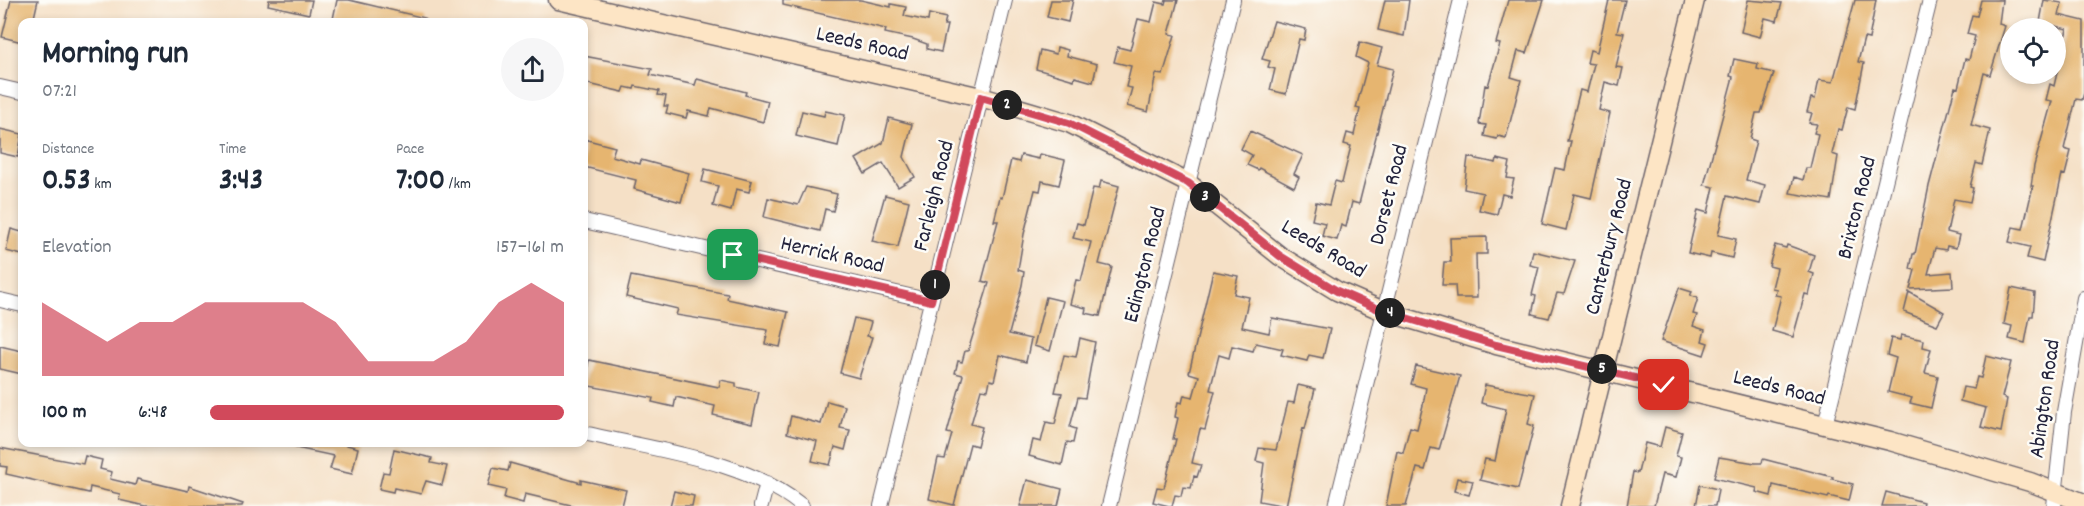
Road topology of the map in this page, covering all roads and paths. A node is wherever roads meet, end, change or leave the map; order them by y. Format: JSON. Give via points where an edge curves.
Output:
{"nodes":[{"id":1,"x":558,"y":0,"type":"edge"},
{"id":2,"x":1005,"y":0,"type":"edge"},
{"id":3,"x":1233,"y":0,"type":"edge"},
{"id":4,"x":1461,"y":0,"type":"edge"},
{"id":5,"x":1695,"y":0,"type":"edge"},
{"id":6,"x":1930,"y":0,"type":"edge"},
{"id":7,"x":0,"y":87,"type":"edge"},
{"id":8,"x":18,"y":91,"type":"edge"},
{"id":9,"x":981,"y":97,"type":"junction"},
{"id":10,"x":1188,"y":183,"type":"junction"},
{"id":11,"x":588,"y":221,"type":"edge"},
{"id":12,"x":2084,"y":298,"type":"edge"},
{"id":13,"x":0,"y":300,"type":"edge"},
{"id":14,"x":931,"y":301,"type":"junction"},
{"id":15,"x":18,"y":304,"type":"edge"},
{"id":16,"x":1383,"y":311,"type":"junction"},
{"id":17,"x":1603,"y":370,"type":"junction"},
{"id":18,"x":1825,"y":425,"type":"junction"},
{"id":19,"x":588,"y":434,"type":"edge"},
{"id":20,"x":767,"y":483,"type":"junction"},
{"id":21,"x":2055,"y":498,"type":"edge"},
{"id":22,"x":2084,"y":503,"type":"edge"},
{"id":23,"x":761,"y":506,"type":"edge"},
{"id":24,"x":802,"y":506,"type":"edge"},
{"id":25,"x":881,"y":506,"type":"edge"},
{"id":26,"x":1108,"y":506,"type":"edge"},
{"id":27,"x":1336,"y":506,"type":"edge"},
{"id":28,"x":1570,"y":506,"type":"edge"}],
"edges":[{"from":1,"to":9,"type":"street","name":"Leeds Road"},
{"from":2,"to":9,"type":"street","name":"Farleigh Road"},
{"from":3,"to":10,"type":"street","name":"Edington Road"},
{"from":4,"to":16,"type":"street","name":"Dorset Road"},
{"from":5,"to":17,"type":"street","name":"Canterbury Road"},
{"from":6,"to":18,"type":"street","name":"Brixton Road"},
{"from":7,"to":8,"type":"street"},
{"from":9,"to":10,"type":"street","name":"Leeds Road","via":[[1069,123]]},
{"from":9,"to":14,"type":"street","name":"Farleigh Road"},
{"from":10,"to":16,"type":"street","name":"Leeds Road","via":[[1280,256],[1337,291]]},
{"from":10,"to":26,"type":"street","name":"Edington Road"},
{"from":11,"to":14,"type":"street","name":"Herrick Road"},
{"from":12,"to":21,"type":"street","name":"Abington Road","via":[[2070,367]]},
{"from":13,"to":15,"type":"street"},
{"from":14,"to":25,"type":"street","name":"Farleigh Road"},
{"from":16,"to":17,"type":"street","name":"Leeds Road","via":[[1496,345]]},
{"from":16,"to":27,"type":"street","name":"Dorset Road"},
{"from":17,"to":18,"type":"street","name":"Leeds Road"},
{"from":17,"to":28,"type":"street","name":"Canterbury Road"},
{"from":18,"to":21,"type":"street","name":"Leeds Road"},
{"from":19,"to":20,"type":"street","via":[[728,467]]},
{"from":20,"to":23,"type":"street"},
{"from":20,"to":24,"type":"street"},
{"from":21,"to":22,"type":"street","name":"Leeds Road"}]}
